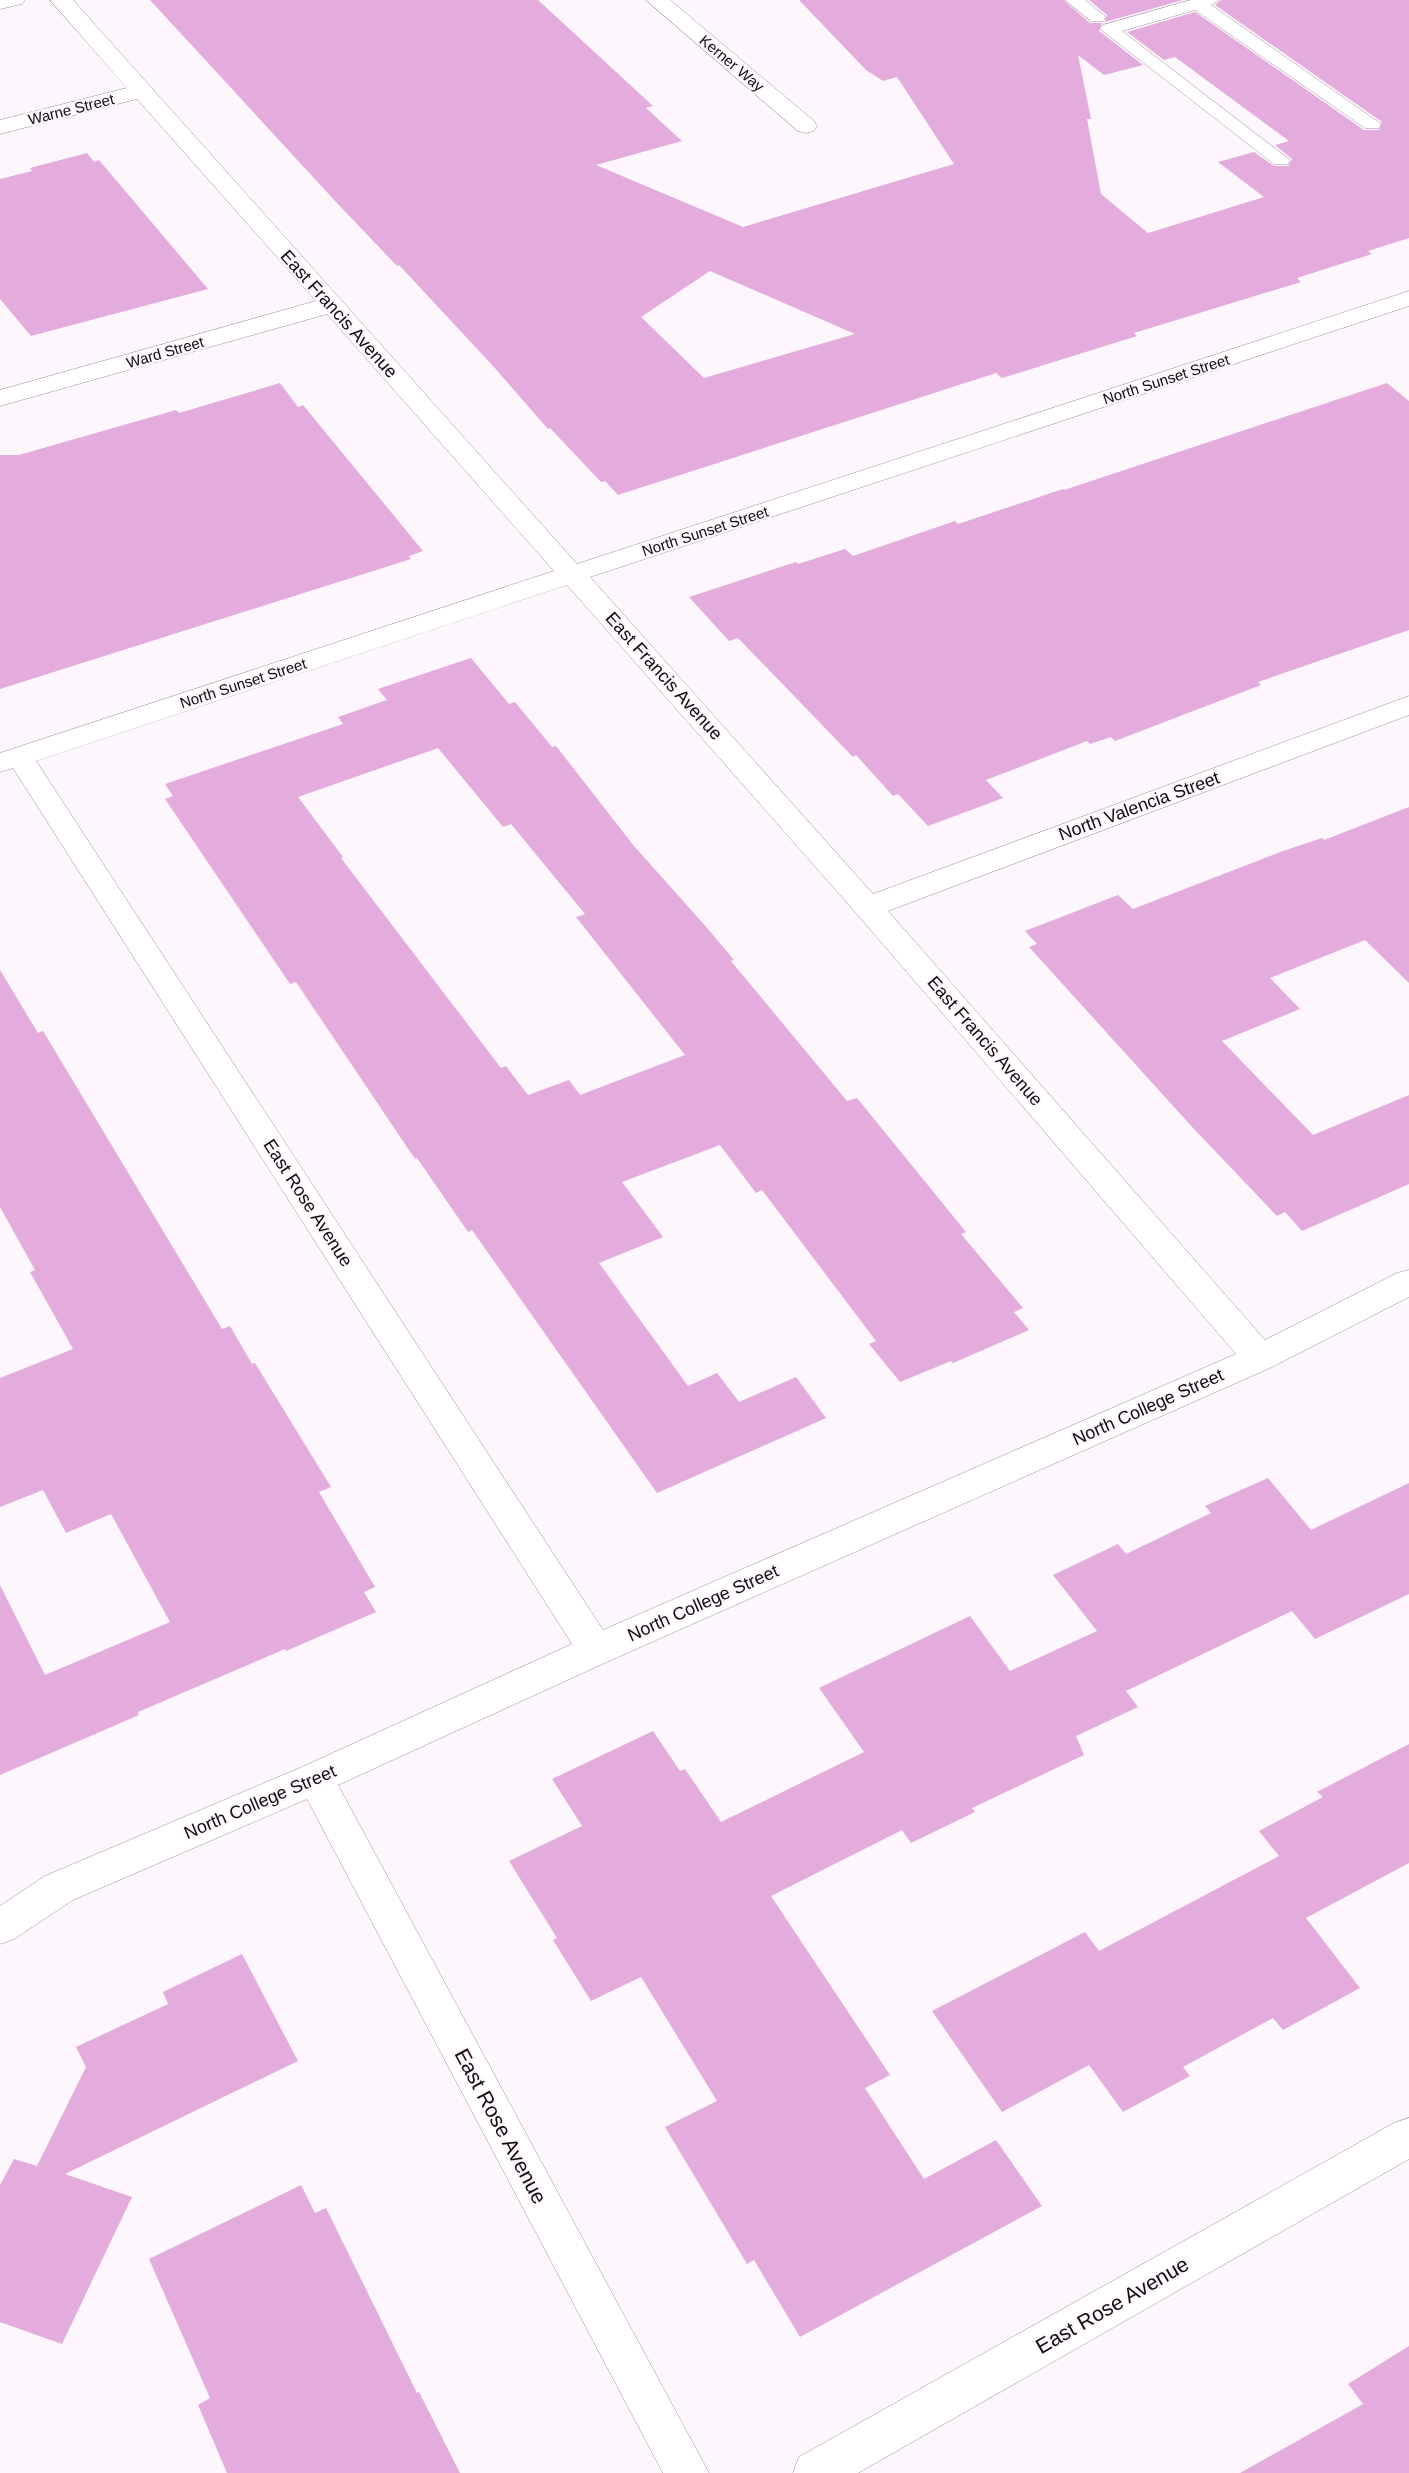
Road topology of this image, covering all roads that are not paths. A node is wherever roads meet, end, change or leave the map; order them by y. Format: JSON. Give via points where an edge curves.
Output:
{"nodes":[{"id":1,"x":16,"y":0,"type":"edge"},
{"id":2,"x":61,"y":0,"type":"edge"},
{"id":3,"x":657,"y":0,"type":"edge"},
{"id":4,"x":1074,"y":0,"type":"edge"},
{"id":5,"x":1204,"y":2,"type":"edge"},
{"id":6,"x":0,"y":4,"type":"edge"},
{"id":7,"x":1097,"y":17,"type":"dead end"},
{"id":8,"x":141,"y":91,"type":"junction"},
{"id":9,"x":1372,"y":124,"type":"dead end"},
{"id":10,"x":806,"y":126,"type":"dead end"},
{"id":11,"x":0,"y":127,"type":"edge"},
{"id":12,"x":1281,"y":159,"type":"dead end"},
{"id":13,"x":1409,"y":298,"type":"edge"},
{"id":14,"x":330,"y":305,"type":"junction"},
{"id":15,"x":0,"y":398,"type":"edge"},
{"id":16,"x":574,"y":574,"type":"junction"},
{"id":17,"x":1409,"y":705,"type":"edge"},
{"id":18,"x":10,"y":759,"type":"edge"},
{"id":19,"x":868,"y":907,"type":"junction"},
{"id":20,"x":1409,"y":1282,"type":"edge"},
{"id":21,"x":1260,"y":1358,"type":"junction"},
{"id":22,"x":596,"y":1650,"type":"junction"},
{"id":23,"x":315,"y":1778,"type":"junction"},
{"id":24,"x":0,"y":1927,"type":"edge"},
{"id":25,"x":1409,"y":2137,"type":"edge"},
{"id":26,"x":687,"y":2473,"type":"edge"},
{"id":27,"x":815,"y":2473,"type":"edge"}],
"edges":[{"from":1,"to":6,"type":"lane"},
{"from":2,"to":8,"type":"street","name":"East Francis Avenue"},
{"from":3,"to":10,"type":"street","name":"Kerner Way"},
{"from":4,"to":7,"type":"lane"},
{"from":5,"to":9,"type":"lane"},
{"from":5,"to":12,"type":"lane","via":[[1109,29]]},
{"from":8,"to":11,"type":"street","name":"Warne Street"},
{"from":8,"to":14,"type":"street","name":"East Francis Avenue"},
{"from":13,"to":16,"type":"street","name":"North Sunset Street"},
{"from":14,"to":15,"type":"street","name":"Ward Street"},
{"from":14,"to":16,"type":"street","name":"East Francis Avenue"},
{"from":16,"to":18,"type":"street","name":"North Sunset Street"},
{"from":16,"to":19,"type":"street","name":"East Francis Avenue"},
{"from":17,"to":19,"type":"street","name":"North Valencia Street"},
{"from":18,"to":22,"type":"street","name":"East Rose Avenue"},
{"from":19,"to":21,"type":"street","name":"East Francis Avenue"},
{"from":20,"to":21,"type":"street","name":"North College Street"},
{"from":21,"to":22,"type":"street","name":"North College Street"},
{"from":22,"to":23,"type":"street","name":"North College Street"},
{"from":23,"to":24,"type":"street","name":"North College Street","via":[[59,1888]]},
{"from":23,"to":26,"type":"street","name":"East Rose Avenue"},
{"from":25,"to":27,"type":"street","name":"East Rose Avenue"}]}
